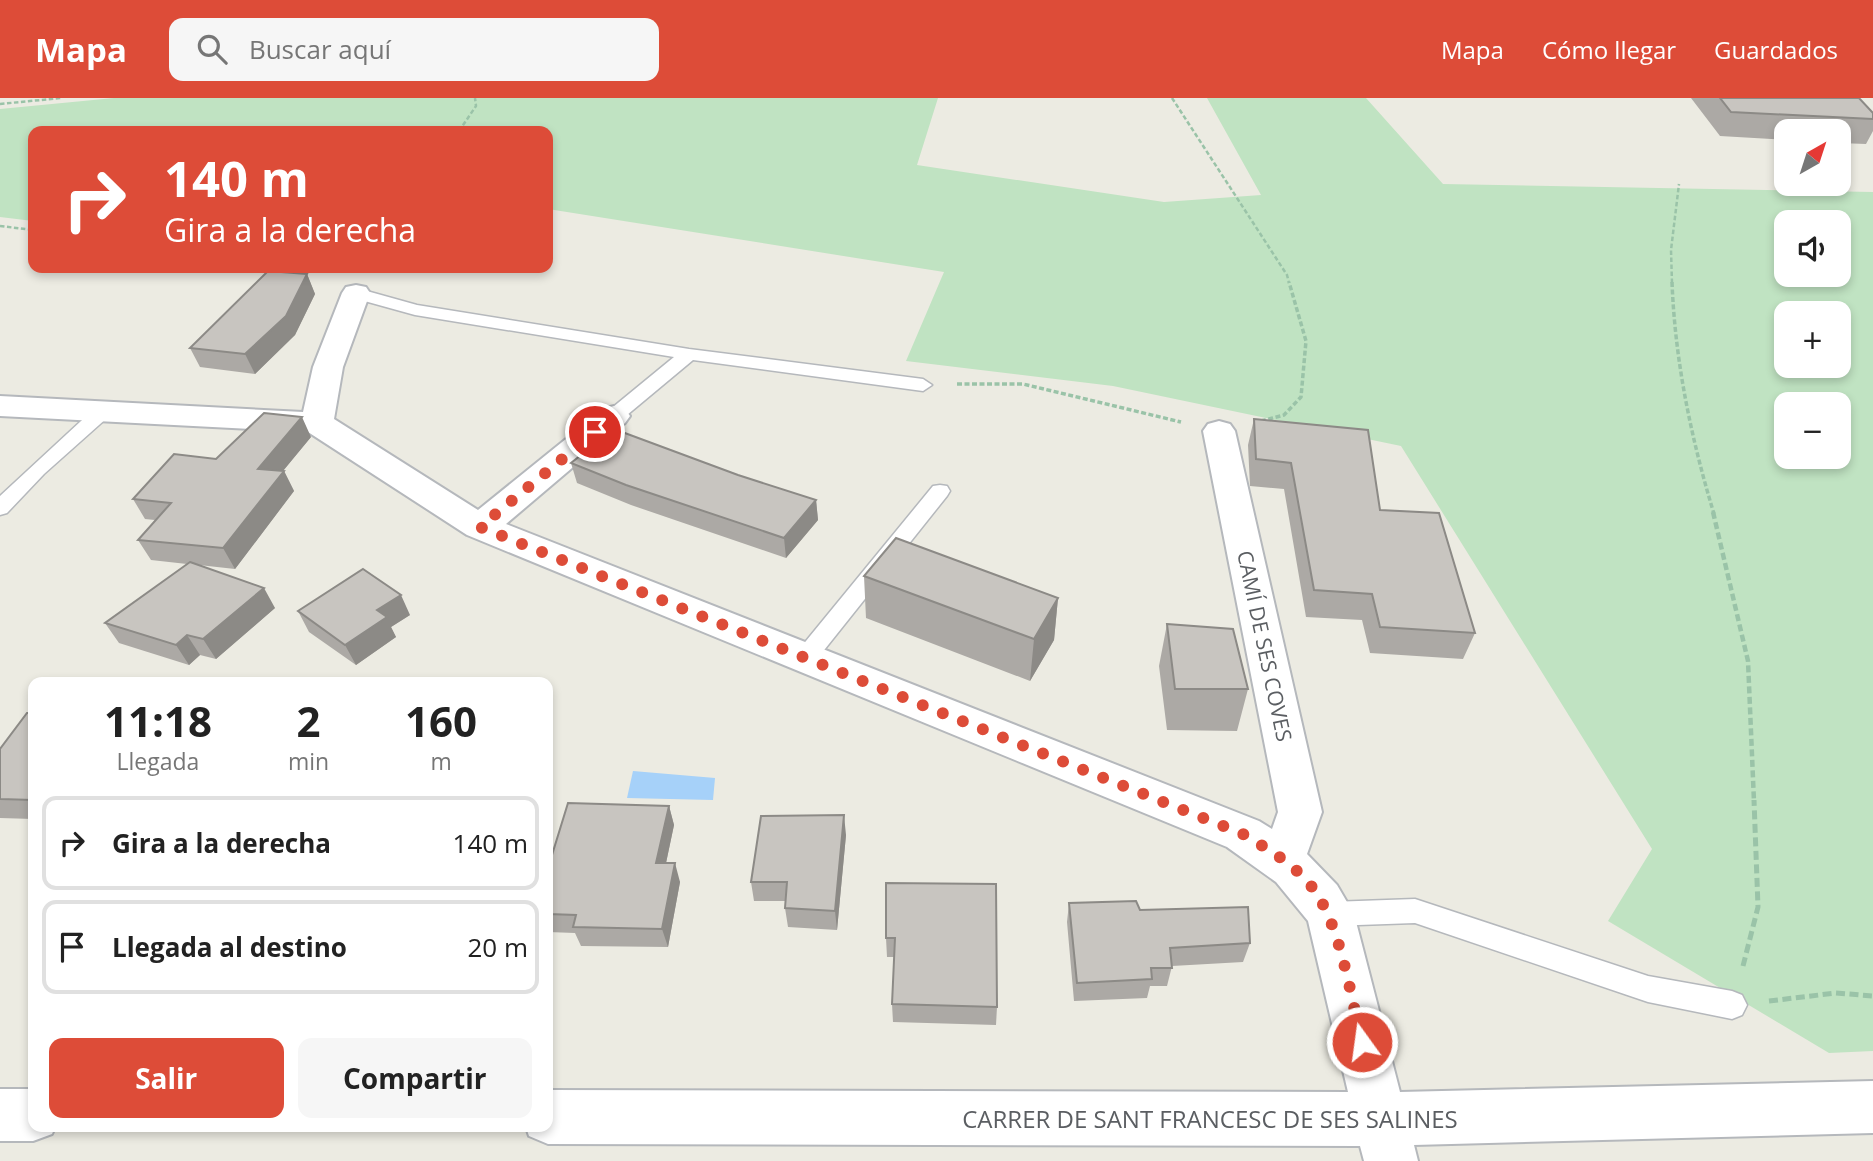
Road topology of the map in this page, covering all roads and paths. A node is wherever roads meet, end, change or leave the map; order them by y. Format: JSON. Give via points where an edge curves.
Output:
{"nodes":[{"id":1,"x":61,"y":98,"type":"edge"},
{"id":2,"x":475,"y":98,"type":"edge"},
{"id":3,"x":1172,"y":98,"type":"edge"},
{"id":4,"x":0,"y":104,"type":"edge"},
{"id":5,"x":462,"y":126,"type":"edge"},
{"id":6,"x":1679,"y":184,"type":"dead end"},
{"id":7,"x":0,"y":226,"type":"edge"},
{"id":8,"x":28,"y":229,"type":"edge"},
{"id":9,"x":356,"y":293,"type":"joint"},
{"id":10,"x":689,"y":354,"type":"junction"},
{"id":11,"x":923,"y":384,"type":"joint"},
{"id":12,"x":0,"y":406,"type":"edge"},
{"id":13,"x":101,"y":413,"type":"junction"},
{"id":14,"x":614,"y":416,"type":"joint"},
{"id":15,"x":317,"y":423,"type":"junction"},
{"id":16,"x":1219,"y":431,"type":"junction"},
{"id":17,"x":940,"y":492,"type":"dead end"},
{"id":18,"x":0,"y":508,"type":"edge"},
{"id":19,"x":480,"y":527,"type":"junction"},
{"id":20,"x":806,"y":658,"type":"junction"},
{"id":21,"x":1283,"y":858,"type":"junction"},
{"id":22,"x":1330,"y":914,"type":"junction"},
{"id":23,"x":1873,"y":996,"type":"edge"},
{"id":24,"x":1732,"y":1005,"type":"junction"},
{"id":25,"x":1873,"y":1107,"type":"edge"},
{"id":26,"x":0,"y":1115,"type":"edge"},
{"id":27,"x":28,"y":1115,"type":"edge"},
{"id":28,"x":553,"y":1117,"type":"edge"},
{"id":29,"x":1387,"y":1140,"type":"edge"}],
"edges":[{"from":1,"to":4,"type":"path"},
{"from":2,"to":5,"type":"path","via":[[476,106]]},
{"from":3,"to":16,"type":"path","via":[[1287,275],[1306,341],[1301,397],[1284,415]]},
{"from":6,"to":24,"type":"path","via":[[1671,250],[1674,338],[1698,462],[1721,538],[1749,674],[1758,907]]},
{"from":7,"to":8,"type":"path"},
{"from":9,"to":10,"type":"lane","via":[[415,310]]},
{"from":9,"to":15,"type":"street","via":[[328,367]]},
{"from":10,"to":11,"type":"lane"},
{"from":10,"to":14,"type":"lane"},
{"from":11,"to":16,"type":"path","via":[[1023,384]]},
{"from":12,"to":13,"type":"street"},
{"from":13,"to":15,"type":"street"},
{"from":13,"to":18,"type":"lane"},
{"from":14,"to":19,"type":"street"},
{"from":15,"to":19,"type":"street"},
{"from":16,"to":21,"type":"street","name":"CAMÍ DE SES COVES","via":[[1300,812]]},
{"from":17,"to":20,"type":"lane"},
{"from":19,"to":20,"type":"street"},
{"from":20,"to":21,"type":"street","via":[[1243,834]]},
{"from":21,"to":22,"type":"street","via":[[1309,883]]},
{"from":22,"to":24,"type":"lane","via":[[1416,911],[1648,989]]},
{"from":22,"to":29,"type":"street"},
{"from":23,"to":24,"type":"path","via":[[1836,993]]},
{"from":25,"to":29,"type":"street","name":"CARRER DE SANT FRANCESC DE SES SALINES"},
{"from":26,"to":27,"type":"street"},
{"from":28,"to":29,"type":"street","name":"CARRER DE SANT FRANCESC DE SES SALINES"}]}
